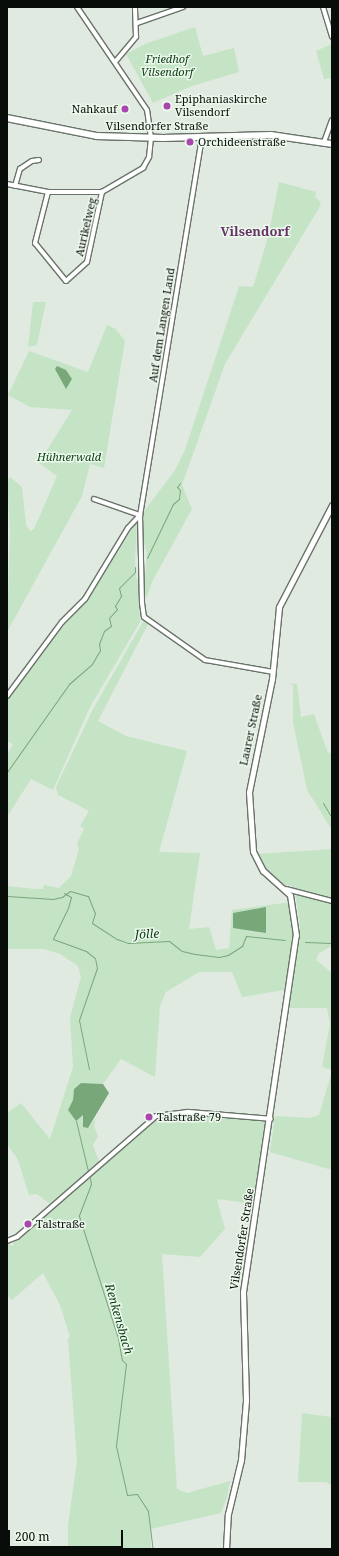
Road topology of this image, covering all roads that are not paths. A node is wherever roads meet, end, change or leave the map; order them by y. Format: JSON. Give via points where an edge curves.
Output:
{"nodes":[{"id":1,"x":77,"y":7,"type":"edge"},
{"id":2,"x":135,"y":7,"type":"edge"},
{"id":3,"x":183,"y":7,"type":"edge"},
{"id":4,"x":323,"y":7,"type":"edge"},
{"id":5,"x":137,"y":23,"type":"junction"},
{"id":6,"x":332,"y":37,"type":"edge"},
{"id":7,"x":115,"y":62,"type":"junction"},
{"id":8,"x":7,"y":118,"type":"edge"},
{"id":9,"x":332,"y":120,"type":"edge"},
{"id":10,"x":202,"y":137,"type":"junction"},
{"id":11,"x":151,"y":138,"type":"junction"},
{"id":12,"x":324,"y":142,"type":"junction"},
{"id":13,"x":332,"y":144,"type":"edge"},
{"id":14,"x":39,"y":160,"type":"dead end"},
{"id":15,"x":7,"y":184,"type":"edge"},
{"id":16,"x":15,"y":186,"type":"junction"},
{"id":17,"x":48,"y":192,"type":"junction"},
{"id":18,"x":102,"y":192,"type":"junction"},
{"id":19,"x":94,"y":500,"type":"dead end"},
{"id":20,"x":332,"y":505,"type":"edge"},
{"id":21,"x":140,"y":515,"type":"junction"},
{"id":22,"x":273,"y":672,"type":"junction"},
{"id":23,"x":7,"y":696,"type":"edge"},
{"id":24,"x":286,"y":889,"type":"junction"},
{"id":25,"x":332,"y":901,"type":"edge"},
{"id":26,"x":293,"y":956,"type":"joint"},
{"id":27,"x":271,"y":1119,"type":"junction"},
{"id":28,"x":7,"y":1241,"type":"edge"},
{"id":29,"x":226,"y":1549,"type":"edge"}],
"edges":[{"from":1,"to":7,"type":"street"},
{"from":2,"to":5,"type":"street"},
{"from":3,"to":5,"type":"street"},
{"from":4,"to":6,"type":"street"},
{"from":5,"to":7,"type":"street","via":[[136,37]]},
{"from":7,"to":11,"type":"street","via":[[147,110]]},
{"from":8,"to":11,"type":"main road","name":"Vilsendorfer Straße","via":[[84,134]]},
{"from":9,"to":12,"type":"street"},
{"from":10,"to":11,"type":"main road","name":"Vilsendorfer Straße"},
{"from":10,"to":12,"type":"main road","name":"Vilsendorfer Straße","via":[[272,135]]},
{"from":10,"to":21,"type":"street","name":"Auf dem Langen Land"},
{"from":11,"to":18,"type":"street","via":[[150,152],[143,168]]},
{"from":12,"to":13,"type":"main road","name":"Vilsendorfer Straße"},
{"from":14,"to":16,"type":"street","via":[[20,168]]},
{"from":15,"to":16,"type":"street"},
{"from":16,"to":17,"type":"street"},
{"from":17,"to":18,"type":"street"},
{"from":17,"to":18,"type":"street","name":"Aurikelweg","via":[[35,243],[66,281],[87,262]]},
{"from":19,"to":21,"type":"street"},
{"from":20,"to":22,"type":"street","name":"Laarer Straße","via":[[279,606]]},
{"from":21,"to":22,"type":"street","name":"Auf dem Langen Land","via":[[144,617],[205,660]]},
{"from":21,"to":23,"type":"street","via":[[128,528],[85,598],[62,622]]},
{"from":22,"to":24,"type":"street","name":"Laarer Straße","via":[[248,804],[253,850],[258,865]]},
{"from":24,"to":25,"type":"street"},
{"from":24,"to":26,"type":"street","name":"Laarer Straße","via":[[295,911]]},
{"from":26,"to":27,"type":"street","name":"Vilsendorfer Straße"},
{"from":27,"to":28,"type":"street","via":[[188,1112],[156,1116],[16,1237]]},
{"from":27,"to":29,"type":"street","name":"Vilsendorfer Straße","via":[[243,1292],[246,1400],[241,1460],[230,1505]]}]}
